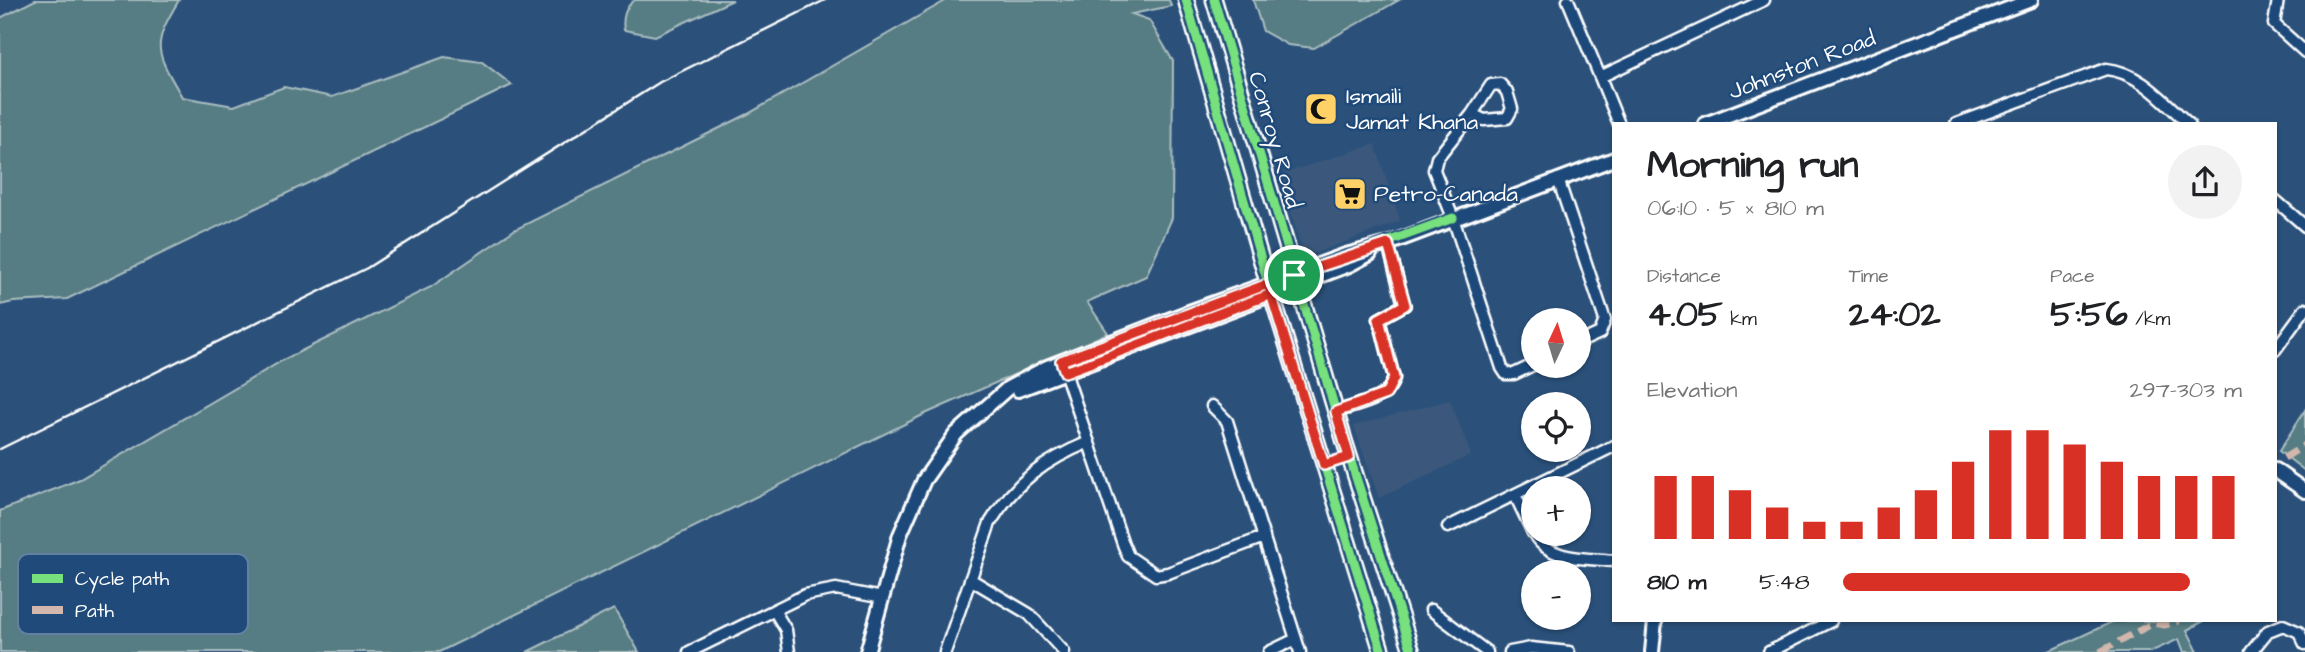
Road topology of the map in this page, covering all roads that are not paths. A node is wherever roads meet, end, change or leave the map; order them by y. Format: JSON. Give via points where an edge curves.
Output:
{"nodes":[{"id":1,"x":1186,"y":0,"type":"edge"},
{"id":2,"x":1214,"y":0,"type":"edge"},
{"id":3,"x":1568,"y":0,"type":"edge"},
{"id":4,"x":1764,"y":0,"type":"edge"},
{"id":5,"x":2031,"y":0,"type":"edge"},
{"id":6,"x":2278,"y":0,"type":"edge"},
{"id":7,"x":2305,"y":52,"type":"edge"},
{"id":8,"x":1600,"y":77,"type":"junction"},
{"id":9,"x":1472,"y":114,"type":"dead end"},
{"id":10,"x":1618,"y":122,"type":"edge"},
{"id":11,"x":1710,"y":122,"type":"edge"},
{"id":12,"x":1961,"y":122,"type":"edge"},
{"id":13,"x":2187,"y":122,"type":"edge"},
{"id":14,"x":1612,"y":160,"type":"edge"},
{"id":15,"x":1558,"y":179,"type":"junction"},
{"id":16,"x":2277,"y":202,"type":"edge"},
{"id":17,"x":1453,"y":218,"type":"junction"},
{"id":18,"x":2305,"y":226,"type":"edge"},
{"id":19,"x":1388,"y":244,"type":"junction"},
{"id":20,"x":1296,"y":280,"type":"junction"},
{"id":21,"x":1270,"y":289,"type":"junction"},
{"id":22,"x":2305,"y":309,"type":"edge"},
{"id":23,"x":1591,"y":337,"type":"edge"},
{"id":24,"x":2277,"y":347,"type":"edge"},
{"id":25,"x":1063,"y":367,"type":"junction"},
{"id":26,"x":1521,"y":371,"type":"edge"},
{"id":27,"x":1212,"y":406,"type":"dead end"},
{"id":28,"x":1336,"y":412,"type":"junction"},
{"id":29,"x":1088,"y":442,"type":"junction"},
{"id":30,"x":1612,"y":447,"type":"edge"},
{"id":31,"x":1349,"y":457,"type":"junction"},
{"id":32,"x":1324,"y":465,"type":"junction"},
{"id":33,"x":2277,"y":471,"type":"edge"},
{"id":34,"x":2305,"y":491,"type":"edge"},
{"id":35,"x":1516,"y":495,"type":"junction"},
{"id":36,"x":1521,"y":506,"type":"edge"},
{"id":37,"x":1448,"y":527,"type":"dead end"},
{"id":38,"x":1264,"y":537,"type":"junction"},
{"id":39,"x":1545,"y":546,"type":"edge"},
{"id":40,"x":1612,"y":561,"type":"edge"},
{"id":41,"x":970,"y":579,"type":"junction"},
{"id":42,"x":883,"y":598,"type":"junction"},
{"id":43,"x":774,"y":610,"type":"junction"},
{"id":44,"x":1431,"y":610,"type":"dead end"},
{"id":45,"x":1655,"y":622,"type":"edge"},
{"id":46,"x":1829,"y":622,"type":"edge"},
{"id":47,"x":1296,"y":639,"type":"junction"},
{"id":48,"x":2305,"y":644,"type":"edge"},
{"id":49,"x":689,"y":652,"type":"edge"},
{"id":50,"x":789,"y":652,"type":"edge"},
{"id":51,"x":867,"y":652,"type":"edge"},
{"id":52,"x":945,"y":652,"type":"edge"},
{"id":53,"x":1064,"y":652,"type":"edge"},
{"id":54,"x":1269,"y":652,"type":"edge"},
{"id":55,"x":1300,"y":652,"type":"edge"},
{"id":56,"x":1382,"y":652,"type":"edge"},
{"id":57,"x":1412,"y":652,"type":"edge"},
{"id":58,"x":1487,"y":652,"type":"edge"},
{"id":59,"x":1510,"y":652,"type":"edge"},
{"id":60,"x":1569,"y":652,"type":"edge"},
{"id":61,"x":1652,"y":652,"type":"edge"},
{"id":62,"x":1769,"y":652,"type":"edge"},
{"id":63,"x":2251,"y":652,"type":"edge"}],
"edges":[{"from":1,"to":21,"type":"main road","name":"Conroy Road"},
{"from":2,"to":20,"type":"main road","name":"Conroy Road"},
{"from":3,"to":8,"type":"street"},
{"from":4,"to":8,"type":"street"},
{"from":5,"to":11,"type":"street","name":"Johnston Road"},
{"from":6,"to":7,"type":"street","via":[[2274,24]]},
{"from":8,"to":10,"type":"street"},
{"from":9,"to":17,"type":"street","via":[[1437,158],[1434,170]]},
{"from":12,"to":13,"type":"street","via":[[2106,69],[2123,71],[2138,80]]},
{"from":14,"to":15,"type":"street"},
{"from":15,"to":17,"type":"street"},
{"from":15,"to":23,"type":"street","via":[[1605,320],[1601,333]]},
{"from":16,"to":18,"type":"street"},
{"from":17,"to":19,"type":"street"},
{"from":17,"to":26,"type":"street","via":[[1502,368],[1506,374]]},
{"from":19,"to":20,"type":"street","via":[[1349,265]]},
{"from":19,"to":28,"type":"street","via":[[1405,305],[1379,319],[1392,385],[1386,394]]},
{"from":20,"to":21,"type":"street"},
{"from":20,"to":28,"type":"main road","name":"Conroy Road"},
{"from":21,"to":25,"type":"street"},
{"from":21,"to":32,"type":"main road","name":"Conroy Road"},
{"from":22,"to":24,"type":"street"},
{"from":25,"to":29,"type":"street"},
{"from":25,"to":42,"type":"street","via":[[987,406],[949,442],[908,510]]},
{"from":27,"to":38,"type":"street","via":[[1227,421]]},
{"from":28,"to":31,"type":"main road","name":"Conroy Road"},
{"from":29,"to":38,"type":"street","via":[[1128,556],[1146,572],[1168,573]]},
{"from":29,"to":41,"type":"street","via":[[1037,467],[1009,495],[990,523]]},
{"from":30,"to":35,"type":"street"},
{"from":31,"to":32,"type":"main road"},
{"from":31,"to":57,"type":"main road","name":"Conroy Road"},
{"from":32,"to":56,"type":"main road","name":"Conroy Road"},
{"from":33,"to":34,"type":"street"},
{"from":35,"to":36,"type":"street"},
{"from":35,"to":37,"type":"street"},
{"from":38,"to":47,"type":"street"},
{"from":39,"to":40,"type":"street","via":[[1568,557]]},
{"from":41,"to":52,"type":"street"},
{"from":41,"to":53,"type":"street","via":[[1029,614]]},
{"from":42,"to":43,"type":"street","via":[[826,590]]},
{"from":42,"to":51,"type":"street"},
{"from":43,"to":49,"type":"street"},
{"from":43,"to":50,"type":"street","via":[[786,630]]},
{"from":44,"to":58,"type":"street"},
{"from":45,"to":61,"type":"street"},
{"from":46,"to":62,"type":"street"},
{"from":47,"to":54,"type":"street"},
{"from":47,"to":55,"type":"street"},
{"from":48,"to":63,"type":"street","via":[[2299,632],[2283,625],[2268,631]]},
{"from":59,"to":60,"type":"street","via":[[1531,648]]}]}
